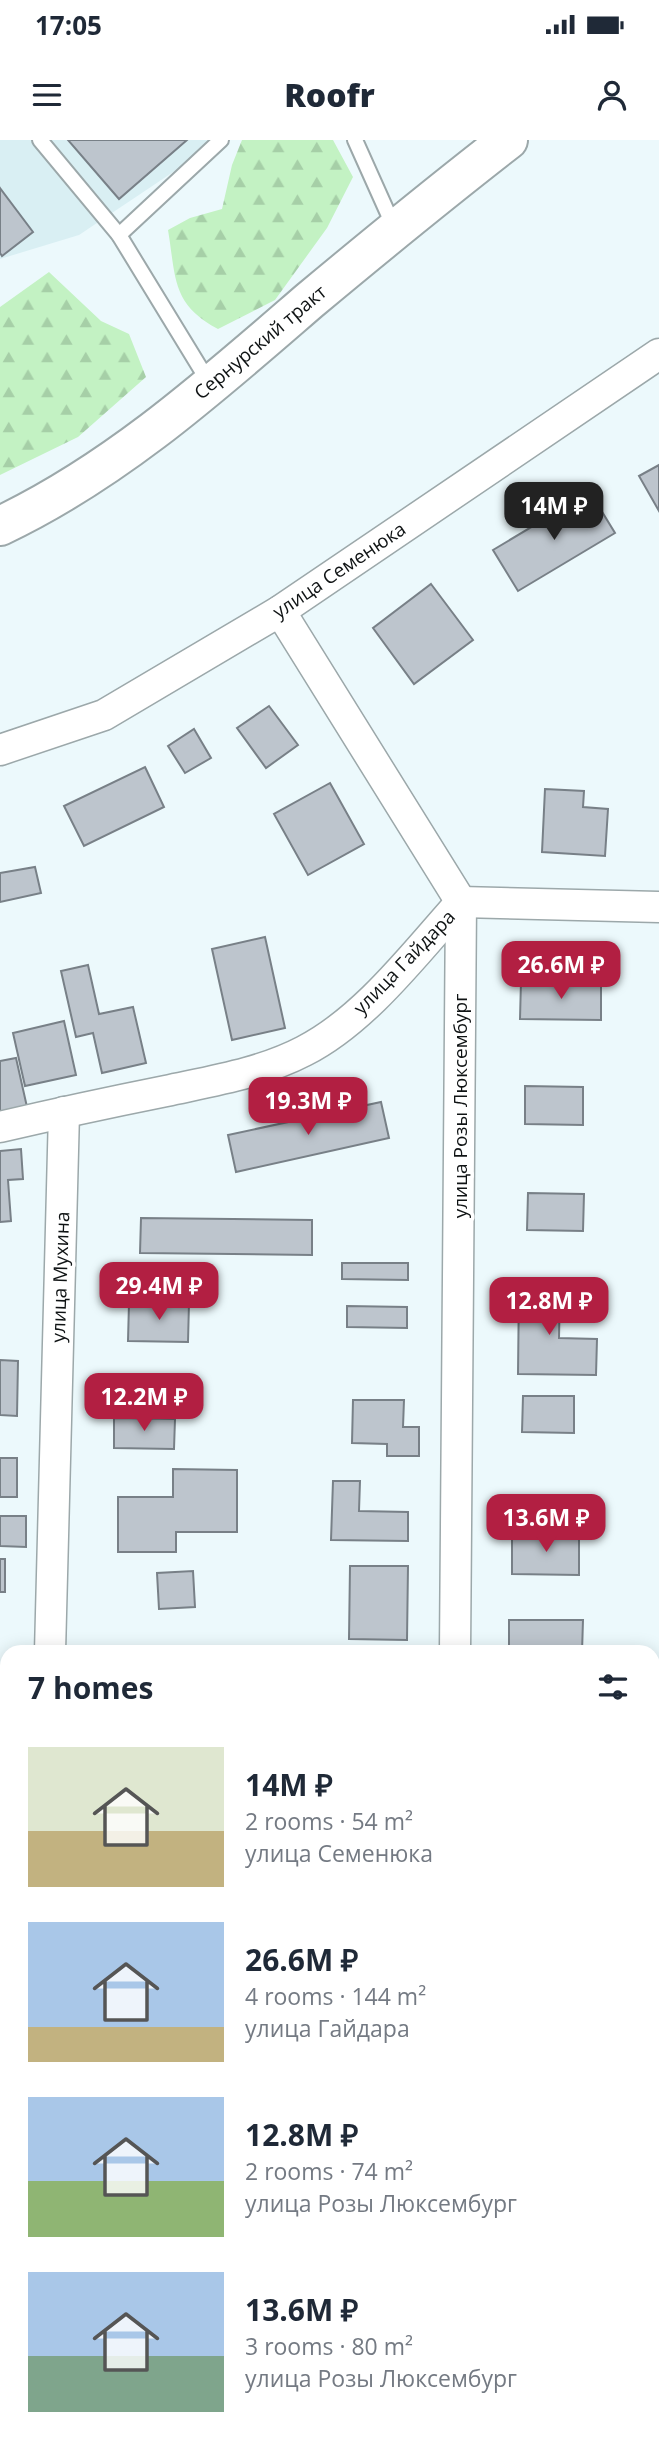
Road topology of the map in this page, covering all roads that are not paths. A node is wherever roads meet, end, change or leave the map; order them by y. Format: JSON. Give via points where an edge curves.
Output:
{"nodes":[{"id":1,"x":40,"y":140,"type":"edge"},
{"id":2,"x":221,"y":140,"type":"edge"},
{"id":3,"x":355,"y":140,"type":"edge"},
{"id":4,"x":508,"y":140,"type":"edge"},
{"id":5,"x":395,"y":228,"type":"junction"},
{"id":6,"x":119,"y":235,"type":"junction"},
{"id":7,"x":659,"y":354,"type":"edge"},
{"id":8,"x":211,"y":386,"type":"junction"},
{"id":9,"x":0,"y":526,"type":"edge"},
{"id":10,"x":280,"y":611,"type":"junction"},
{"id":11,"x":0,"y":750,"type":"edge"},
{"id":12,"x":461,"y":902,"type":"junction"},
{"id":13,"x":659,"y":907,"type":"edge"},
{"id":14,"x":64,"y":1112,"type":"junction"},
{"id":15,"x":0,"y":1127,"type":"edge"},
{"id":16,"x":50,"y":1645,"type":"edge"},
{"id":17,"x":455,"y":1645,"type":"edge"}],
"edges":[{"from":1,"to":6,"type":"lane"},
{"from":2,"to":6,"type":"lane"},
{"from":3,"to":5,"type":"lane"},
{"from":4,"to":5,"type":"main road","name":"Сернурский тракт"},
{"from":5,"to":8,"type":"main road","name":"Сернурский тракт"},
{"from":6,"to":8,"type":"lane"},
{"from":7,"to":10,"type":"street","name":"улица Семенюка"},
{"from":8,"to":9,"type":"main road","name":"Сернурский тракт","via":[[114,460],[43,506]]},
{"from":10,"to":11,"type":"street","name":"улица Семенюка","via":[[104,715]]},
{"from":10,"to":12,"type":"street"},
{"from":12,"to":13,"type":"street","name":"улица Гайдара"},
{"from":12,"to":14,"type":"street","name":"улица Гайдара","via":[[372,1000],[304,1051],[219,1079]]},
{"from":12,"to":17,"type":"street","name":"улица Розы Люксембург"},
{"from":14,"to":15,"type":"street","name":"улица Гайдара"},
{"from":14,"to":16,"type":"street","name":"улица Мухина"}]}
